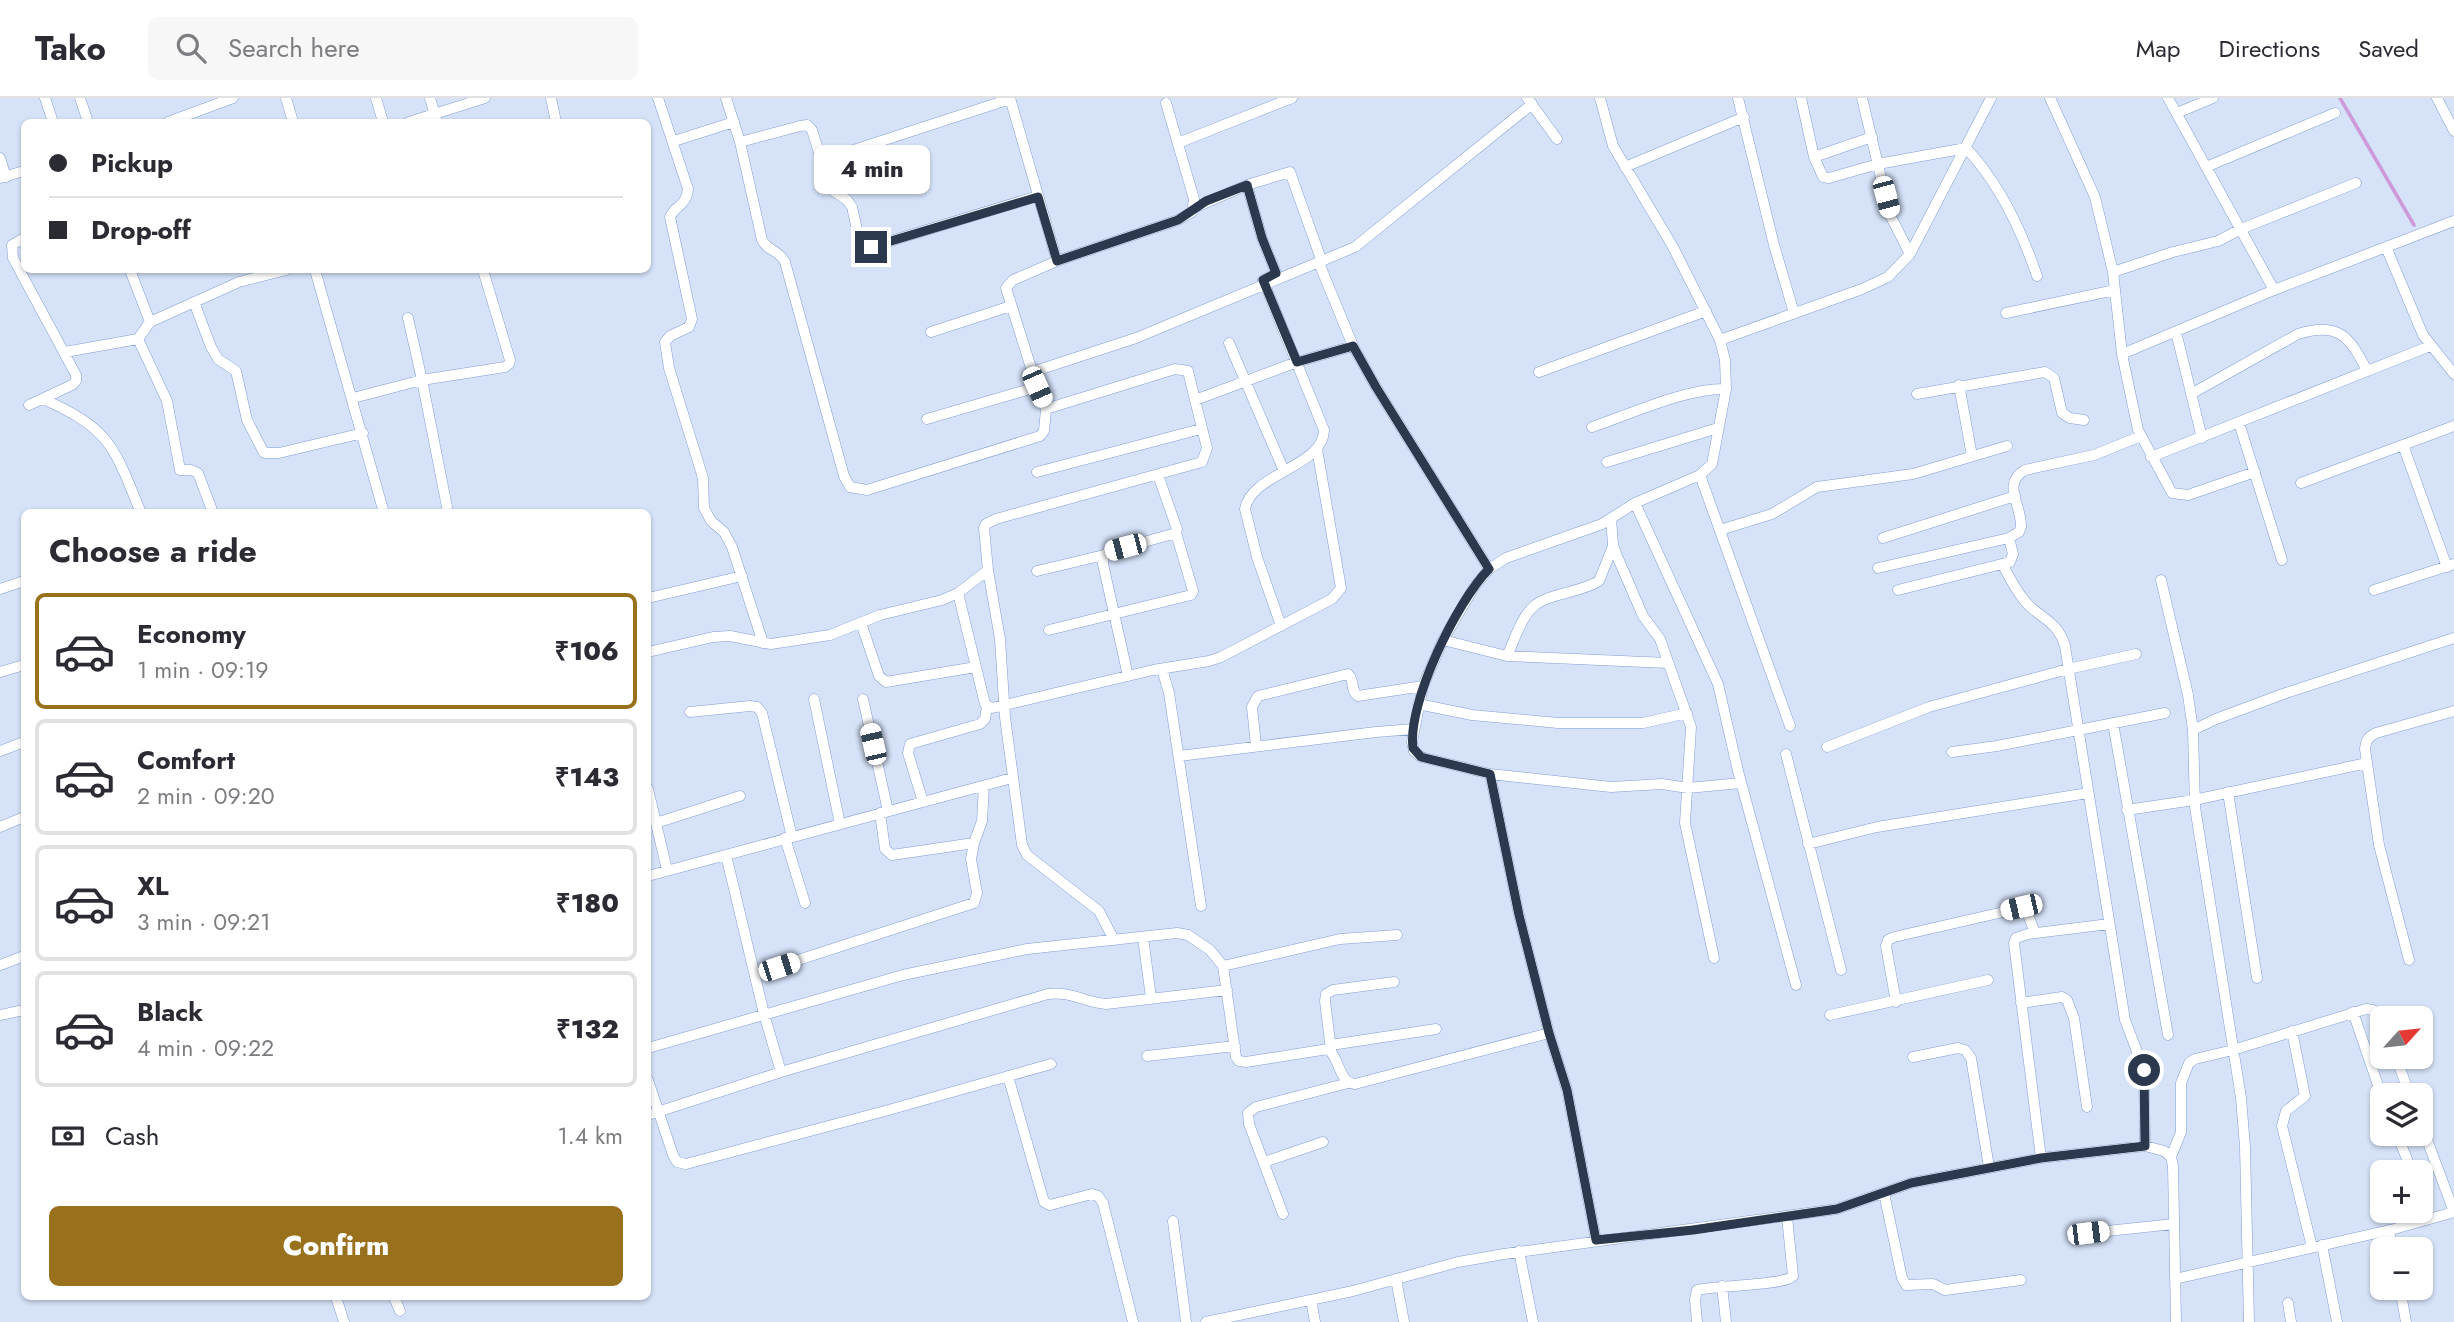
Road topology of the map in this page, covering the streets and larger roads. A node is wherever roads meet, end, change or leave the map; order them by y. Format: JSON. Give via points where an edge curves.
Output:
{"nodes":[{"id":1,"x":46,"y":98,"type":"edge"},
{"id":2,"x":80,"y":98,"type":"edge"},
{"id":3,"x":233,"y":98,"type":"edge"},
{"id":4,"x":285,"y":98,"type":"edge"},
{"id":5,"x":376,"y":98,"type":"edge"},
{"id":6,"x":430,"y":98,"type":"edge"},
{"id":7,"x":485,"y":98,"type":"edge"},
{"id":8,"x":551,"y":98,"type":"edge"},
{"id":9,"x":658,"y":98,"type":"edge"},
{"id":10,"x":726,"y":98,"type":"edge"},
{"id":11,"x":1292,"y":98,"type":"edge"},
{"id":12,"x":1600,"y":98,"type":"edge"},
{"id":13,"x":1738,"y":98,"type":"edge"},
{"id":14,"x":1801,"y":98,"type":"edge"},
{"id":15,"x":1862,"y":98,"type":"edge"},
{"id":16,"x":1991,"y":98,"type":"edge"},
{"id":17,"x":2050,"y":98,"type":"edge"},
{"id":18,"x":2168,"y":98,"type":"edge"},
{"id":19,"x":2213,"y":98,"type":"edge"},
{"id":20,"x":2437,"y":98,"type":"edge"},
{"id":21,"x":1010,"y":99,"type":"edge"},
{"id":22,"x":1529,"y":101,"type":"edge"},
{"id":23,"x":1166,"y":103,"type":"dead end"},
{"id":24,"x":2335,"y":113,"type":"dead end"},
{"id":25,"x":2177,"y":114,"type":"junction"},
{"id":26,"x":1744,"y":117,"type":"junction"},
{"id":27,"x":52,"y":119,"type":"edge"},
{"id":28,"x":87,"y":119,"type":"edge"},
{"id":29,"x":175,"y":119,"type":"edge"},
{"id":30,"x":292,"y":119,"type":"edge"},
{"id":31,"x":382,"y":119,"type":"edge"},
{"id":32,"x":435,"y":119,"type":"edge"},
{"id":33,"x":555,"y":119,"type":"edge"},
{"id":34,"x":734,"y":122,"type":"junction"},
{"id":35,"x":2454,"y":131,"type":"edge"},
{"id":36,"x":1872,"y":136,"type":"junction"},
{"id":37,"x":1558,"y":139,"type":"dead end"},
{"id":38,"x":674,"y":141,"type":"junction"},
{"id":39,"x":740,"y":142,"type":"junction"},
{"id":40,"x":1178,"y":143,"type":"junction"},
{"id":41,"x":1966,"y":148,"type":"junction"},
{"id":42,"x":1814,"y":157,"type":"junction"},
{"id":43,"x":0,"y":158,"type":"edge"},
{"id":44,"x":823,"y":160,"type":"junction"},
{"id":45,"x":1878,"y":163,"type":"junction"},
{"id":46,"x":1625,"y":167,"type":"junction"},
{"id":47,"x":2206,"y":167,"type":"junction"},
{"id":48,"x":21,"y":172,"type":"edge"},
{"id":49,"x":3,"y":177,"type":"edge"},
{"id":50,"x":2356,"y":183,"type":"dead end"},
{"id":51,"x":1247,"y":185,"type":"junction"},
{"id":52,"x":1038,"y":197,"type":"junction"},
{"id":53,"x":1194,"y":208,"type":"junction"},
{"id":54,"x":2454,"y":221,"type":"edge"},
{"id":55,"x":2241,"y":229,"type":"junction"},
{"id":56,"x":21,"y":240,"type":"edge"},
{"id":57,"x":2386,"y":247,"type":"junction"},
{"id":58,"x":1910,"y":254,"type":"junction"},
{"id":59,"x":1057,"y":261,"type":"junction"},
{"id":60,"x":1321,"y":262,"type":"junction"},
{"id":61,"x":21,"y":272,"type":"edge"},
{"id":62,"x":2113,"y":272,"type":"junction"},
{"id":63,"x":21,"y":273,"type":"edge"},
{"id":64,"x":131,"y":273,"type":"edge"},
{"id":65,"x":234,"y":273,"type":"edge"},
{"id":66,"x":274,"y":273,"type":"edge"},
{"id":67,"x":316,"y":273,"type":"edge"},
{"id":68,"x":484,"y":273,"type":"edge"},
{"id":69,"x":2037,"y":276,"type":"dead end"},
{"id":70,"x":239,"y":282,"type":"junction"},
{"id":71,"x":1265,"y":286,"type":"junction"},
{"id":72,"x":2115,"y":290,"type":"junction"},
{"id":73,"x":2274,"y":290,"type":"junction"},
{"id":74,"x":194,"y":302,"type":"junction"},
{"id":75,"x":1011,"y":306,"type":"junction"},
{"id":76,"x":1706,"y":310,"type":"junction"},
{"id":77,"x":1794,"y":313,"type":"junction"},
{"id":78,"x":2006,"y":313,"type":"dead end"},
{"id":79,"x":408,"y":318,"type":"dead end"},
{"id":80,"x":150,"y":323,"type":"junction"},
{"id":81,"x":931,"y":332,"type":"dead end"},
{"id":82,"x":2176,"y":332,"type":"junction"},
{"id":83,"x":138,"y":339,"type":"junction"},
{"id":84,"x":1720,"y":341,"type":"junction"},
{"id":85,"x":1228,"y":343,"type":"dead end"},
{"id":86,"x":1353,"y":346,"type":"junction"},
{"id":87,"x":2430,"y":346,"type":"junction"},
{"id":88,"x":65,"y":352,"type":"junction"},
{"id":89,"x":2122,"y":354,"type":"junction"},
{"id":90,"x":1297,"y":362,"type":"junction"},
{"id":91,"x":2367,"y":371,"type":"junction"},
{"id":92,"x":1032,"y":372,"type":"junction"},
{"id":93,"x":1539,"y":372,"type":"dead end"},
{"id":94,"x":2454,"y":374,"type":"edge"},
{"id":95,"x":422,"y":380,"type":"junction"},
{"id":96,"x":1246,"y":380,"type":"junction"},
{"id":97,"x":1959,"y":385,"type":"junction"},
{"id":98,"x":1037,"y":387,"type":"junction"},
{"id":99,"x":1726,"y":389,"type":"junction"},
{"id":100,"x":1917,"y":394,"type":"dead end"},
{"id":101,"x":2191,"y":394,"type":"junction"},
{"id":102,"x":353,"y":398,"type":"junction"},
{"id":103,"x":43,"y":399,"type":"junction"},
{"id":104,"x":1195,"y":400,"type":"junction"},
{"id":105,"x":29,"y":405,"type":"dead end"},
{"id":106,"x":1046,"y":409,"type":"junction"},
{"id":107,"x":927,"y":419,"type":"dead end"},
{"id":108,"x":2084,"y":420,"type":"dead end"},
{"id":109,"x":2239,"y":423,"type":"junction"},
{"id":110,"x":2454,"y":426,"type":"edge"},
{"id":111,"x":1592,"y":427,"type":"dead end"},
{"id":112,"x":1718,"y":428,"type":"junction"},
{"id":113,"x":1201,"y":429,"type":"junction"},
{"id":114,"x":363,"y":433,"type":"junction"},
{"id":115,"x":2141,"y":436,"type":"junction"},
{"id":116,"x":2202,"y":438,"type":"junction"},
{"id":117,"x":2403,"y":445,"type":"junction"},
{"id":118,"x":2007,"y":446,"type":"dead end"},
{"id":119,"x":1317,"y":449,"type":"junction"},
{"id":120,"x":1972,"y":456,"type":"junction"},
{"id":121,"x":2151,"y":457,"type":"junction"},
{"id":122,"x":1606,"y":462,"type":"dead end"},
{"id":123,"x":1284,"y":471,"type":"junction"},
{"id":124,"x":1037,"y":472,"type":"dead end"},
{"id":125,"x":2255,"y":472,"type":"junction"},
{"id":126,"x":1158,"y":475,"type":"junction"},
{"id":127,"x":1700,"y":475,"type":"junction"},
{"id":128,"x":2301,"y":482,"type":"dead end"},
{"id":129,"x":2015,"y":496,"type":"junction"},
{"id":130,"x":1635,"y":503,"type":"junction"},
{"id":131,"x":447,"y":507,"type":"dead end"},
{"id":132,"x":139,"y":509,"type":"edge"},
{"id":133,"x":212,"y":509,"type":"edge"},
{"id":134,"x":383,"y":509,"type":"edge"},
{"id":135,"x":1611,"y":518,"type":"junction"},
{"id":136,"x":1720,"y":530,"type":"junction"},
{"id":137,"x":1176,"y":533,"type":"junction"},
{"id":138,"x":1883,"y":538,"type":"dead end"},
{"id":139,"x":2009,"y":538,"type":"junction"},
{"id":140,"x":1614,"y":545,"type":"junction"},
{"id":141,"x":1104,"y":555,"type":"junction"},
{"id":142,"x":2282,"y":560,"type":"dead end"},
{"id":143,"x":2003,"y":565,"type":"junction"},
{"id":144,"x":2451,"y":565,"type":"edge"},
{"id":145,"x":1878,"y":568,"type":"dead end"},
{"id":146,"x":1489,"y":569,"type":"junction"},
{"id":147,"x":988,"y":570,"type":"junction"},
{"id":148,"x":1037,"y":571,"type":"dead end"},
{"id":149,"x":742,"y":576,"type":"junction"},
{"id":150,"x":2161,"y":580,"type":"dead end"},
{"id":151,"x":21,"y":581,"type":"edge"},
{"id":152,"x":0,"y":589,"type":"edge"},
{"id":153,"x":1898,"y":590,"type":"dead end"},
{"id":154,"x":2374,"y":590,"type":"dead end"},
{"id":155,"x":958,"y":593,"type":"junction"},
{"id":156,"x":651,"y":597,"type":"edge"},
{"id":157,"x":1114,"y":615,"type":"junction"},
{"id":158,"x":861,"y":623,"type":"junction"},
{"id":159,"x":1281,"y":626,"type":"junction"},
{"id":160,"x":1049,"y":630,"type":"dead end"},
{"id":161,"x":2454,"y":638,"type":"edge"},
{"id":162,"x":1443,"y":640,"type":"junction"},
{"id":163,"x":763,"y":643,"type":"junction"},
{"id":164,"x":651,"y":651,"type":"edge"},
{"id":165,"x":2136,"y":654,"type":"dead end"},
{"id":166,"x":1507,"y":656,"type":"junction"},
{"id":167,"x":1668,"y":663,"type":"junction"},
{"id":168,"x":21,"y":666,"type":"edge"},
{"id":169,"x":976,"y":667,"type":"junction"},
{"id":170,"x":1162,"y":669,"type":"junction"},
{"id":171,"x":2068,"y":669,"type":"junction"},
{"id":172,"x":0,"y":672,"type":"edge"},
{"id":173,"x":1128,"y":676,"type":"junction"},
{"id":174,"x":1423,"y":686,"type":"junction"},
{"id":175,"x":814,"y":699,"type":"dead end"},
{"id":176,"x":863,"y":699,"type":"dead end"},
{"id":177,"x":1418,"y":704,"type":"junction"},
{"id":178,"x":1005,"y":706,"type":"junction"},
{"id":179,"x":987,"y":707,"type":"junction"},
{"id":180,"x":2454,"y":711,"type":"edge"},
{"id":181,"x":690,"y":712,"type":"dead end"},
{"id":182,"x":1687,"y":713,"type":"junction"},
{"id":183,"x":2165,"y":713,"type":"dead end"},
{"id":184,"x":2113,"y":723,"type":"junction"},
{"id":185,"x":1790,"y":726,"type":"dead end"},
{"id":186,"x":1414,"y":729,"type":"junction"},
{"id":187,"x":2078,"y":730,"type":"junction"},
{"id":188,"x":2193,"y":730,"type":"junction"},
{"id":189,"x":21,"y":743,"type":"edge"},
{"id":190,"x":1256,"y":746,"type":"junction"},
{"id":191,"x":1827,"y":747,"type":"dead end"},
{"id":192,"x":0,"y":751,"type":"edge"},
{"id":193,"x":1952,"y":752,"type":"dead end"},
{"id":194,"x":1786,"y":754,"type":"dead end"},
{"id":195,"x":1179,"y":756,"type":"junction"},
{"id":196,"x":2367,"y":762,"type":"junction"},
{"id":197,"x":1490,"y":774,"type":"junction"},
{"id":198,"x":1012,"y":778,"type":"junction"},
{"id":199,"x":1741,"y":783,"type":"junction"},
{"id":200,"x":984,"y":786,"type":"junction"},
{"id":201,"x":1688,"y":788,"type":"junction"},
{"id":202,"x":2228,"y":792,"type":"junction"},
{"id":203,"x":2088,"y":793,"type":"junction"},
{"id":204,"x":740,"y":796,"type":"dead end"},
{"id":205,"x":2194,"y":800,"type":"junction"},
{"id":206,"x":651,"y":802,"type":"edge"},
{"id":207,"x":923,"y":802,"type":"junction"},
{"id":208,"x":2127,"y":810,"type":"junction"},
{"id":209,"x":884,"y":812,"type":"junction"},
{"id":210,"x":21,"y":818,"type":"edge"},
{"id":211,"x":656,"y":823,"type":"junction"},
{"id":212,"x":840,"y":824,"type":"junction"},
{"id":213,"x":0,"y":827,"type":"edge"},
{"id":214,"x":789,"y":838,"type":"junction"},
{"id":215,"x":974,"y":843,"type":"junction"},
{"id":216,"x":1808,"y":844,"type":"junction"},
{"id":217,"x":726,"y":855,"type":"junction"},
{"id":218,"x":667,"y":870,"type":"junction"},
{"id":219,"x":651,"y":875,"type":"edge"},
{"id":220,"x":805,"y":903,"type":"dead end"},
{"id":221,"x":1201,"y":906,"type":"dead end"},
{"id":222,"x":2109,"y":924,"type":"junction"},
{"id":223,"x":2035,"y":933,"type":"junction"},
{"id":224,"x":1397,"y":935,"type":"dead end"},
{"id":225,"x":1143,"y":937,"type":"junction"},
{"id":226,"x":1114,"y":940,"type":"junction"},
{"id":227,"x":21,"y":957,"type":"edge"},
{"id":228,"x":1714,"y":958,"type":"dead end"},
{"id":229,"x":2409,"y":960,"type":"dead end"},
{"id":230,"x":0,"y":965,"type":"edge"},
{"id":231,"x":1223,"y":966,"type":"junction"},
{"id":232,"x":1840,"y":970,"type":"dead end"},
{"id":233,"x":755,"y":974,"type":"junction"},
{"id":234,"x":2257,"y":978,"type":"dead end"},
{"id":235,"x":1988,"y":981,"type":"dead end"},
{"id":236,"x":1394,"y":982,"type":"dead end"},
{"id":237,"x":1796,"y":985,"type":"dead end"},
{"id":238,"x":1227,"y":990,"type":"junction"},
{"id":239,"x":1151,"y":998,"type":"junction"},
{"id":240,"x":1896,"y":1002,"type":"junction"},
{"id":241,"x":2021,"y":1003,"type":"junction"},
{"id":242,"x":2370,"y":1010,"type":"edge"},
{"id":243,"x":21,"y":1011,"type":"edge"},
{"id":244,"x":2353,"y":1012,"type":"junction"},
{"id":245,"x":764,"y":1014,"type":"junction"},
{"id":246,"x":0,"y":1015,"type":"edge"},
{"id":247,"x":1830,"y":1015,"type":"dead end"},
{"id":248,"x":1436,"y":1029,"type":"dead end"},
{"id":249,"x":2292,"y":1031,"type":"junction"},
{"id":250,"x":1549,"y":1033,"type":"junction"},
{"id":251,"x":2168,"y":1035,"type":"dead end"},
{"id":252,"x":1235,"y":1046,"type":"junction"},
{"id":253,"x":651,"y":1047,"type":"edge"},
{"id":254,"x":1331,"y":1047,"type":"junction"},
{"id":255,"x":2233,"y":1050,"type":"junction"},
{"id":256,"x":1147,"y":1056,"type":"dead end"},
{"id":257,"x":1913,"y":1057,"type":"dead end"},
{"id":258,"x":1051,"y":1063,"type":"dead end"},
{"id":259,"x":781,"y":1072,"type":"junction"},
{"id":260,"x":1008,"y":1076,"type":"junction"},
{"id":261,"x":1348,"y":1083,"type":"junction"},
{"id":262,"x":2377,"y":1083,"type":"edge"},
{"id":263,"x":651,"y":1089,"type":"edge"},
{"id":264,"x":2087,"y":1107,"type":"dead end"},
{"id":265,"x":658,"y":1111,"type":"junction"},
{"id":266,"x":651,"y":1114,"type":"edge"},
{"id":267,"x":1323,"y":1142,"type":"dead end"},
{"id":268,"x":2145,"y":1146,"type":"junction"},
{"id":269,"x":2429,"y":1146,"type":"edge"},
{"id":270,"x":2171,"y":1157,"type":"junction"},
{"id":271,"x":2041,"y":1158,"type":"junction"},
{"id":272,"x":1264,"y":1162,"type":"junction"},
{"id":273,"x":1989,"y":1167,"type":"junction"},
{"id":274,"x":1884,"y":1193,"type":"junction"},
{"id":275,"x":2454,"y":1212,"type":"edge"},
{"id":276,"x":1283,"y":1214,"type":"dead end"},
{"id":277,"x":1787,"y":1217,"type":"junction"},
{"id":278,"x":2433,"y":1218,"type":"edge"},
{"id":279,"x":1173,"y":1221,"type":"dead end"},
{"id":280,"x":2415,"y":1223,"type":"edge"},
{"id":281,"x":2174,"y":1224,"type":"junction"},
{"id":282,"x":2389,"y":1230,"type":"junction"},
{"id":283,"x":2088,"y":1233,"type":"dead end"},
{"id":284,"x":2390,"y":1237,"type":"edge"},
{"id":285,"x":1596,"y":1240,"type":"junction"},
{"id":286,"x":2317,"y":1246,"type":"junction"},
{"id":287,"x":1519,"y":1251,"type":"junction"},
{"id":288,"x":2246,"y":1261,"type":"junction"},
{"id":289,"x":1396,"y":1279,"type":"junction"},
{"id":290,"x":2175,"y":1279,"type":"junction"},
{"id":291,"x":2021,"y":1280,"type":"dead end"},
{"id":292,"x":1722,"y":1286,"type":"junction"},
{"id":293,"x":337,"y":1300,"type":"edge"},
{"id":294,"x":395,"y":1300,"type":"edge"},
{"id":295,"x":1311,"y":1300,"type":"junction"},
{"id":296,"x":2402,"y":1300,"type":"edge"},
{"id":297,"x":2288,"y":1303,"type":"dead end"},
{"id":298,"x":400,"y":1311,"type":"dead end"},
{"id":299,"x":1248,"y":1318,"type":"edge"},
{"id":300,"x":344,"y":1322,"type":"edge"},
{"id":301,"x":1133,"y":1322,"type":"edge"},
{"id":302,"x":1186,"y":1322,"type":"edge"},
{"id":303,"x":1206,"y":1322,"type":"edge"},
{"id":304,"x":1315,"y":1322,"type":"edge"},
{"id":305,"x":1404,"y":1322,"type":"edge"},
{"id":306,"x":1533,"y":1322,"type":"edge"},
{"id":307,"x":1698,"y":1322,"type":"edge"},
{"id":308,"x":1726,"y":1322,"type":"edge"},
{"id":309,"x":2176,"y":1322,"type":"edge"},
{"id":310,"x":2249,"y":1322,"type":"edge"},
{"id":311,"x":2291,"y":1322,"type":"edge"},
{"id":312,"x":2337,"y":1322,"type":"edge"},
{"id":313,"x":2406,"y":1322,"type":"edge"}],
"edges":[{"from":1,"to":27,"type":"street"},
{"from":2,"to":28,"type":"street"},
{"from":3,"to":29,"type":"street"},
{"from":4,"to":30,"type":"street"},
{"from":5,"to":31,"type":"street"},
{"from":6,"to":32,"type":"street"},
{"from":7,"to":32,"type":"street"},
{"from":8,"to":33,"type":"street"},
{"from":9,"to":38,"type":"street"},
{"from":10,"to":34,"type":"street"},
{"from":11,"to":40,"type":"street"},
{"from":12,"to":46,"type":"street","via":[[1613,146]]},
{"from":13,"to":26,"type":"street"},
{"from":14,"to":42,"type":"street"},
{"from":15,"to":36,"type":"street"},
{"from":16,"to":41,"type":"street"},
{"from":17,"to":62,"type":"street","via":[[2095,198]]},
{"from":18,"to":25,"type":"street"},
{"from":19,"to":25,"type":"street"},
{"from":20,"to":35,"type":"street"},
{"from":21,"to":44,"type":"street"},
{"from":21,"to":52,"type":"street"},
{"from":22,"to":37,"type":"street"},
{"from":22,"to":60,"type":"street","via":[[1355,247]]},
{"from":23,"to":40,"type":"street"},
{"from":24,"to":47,"type":"street"},
{"from":25,"to":47,"type":"street"},
{"from":26,"to":46,"type":"street"},
{"from":26,"to":77,"type":"street"},
{"from":34,"to":38,"type":"street"},
{"from":34,"to":39,"type":"street"},
{"from":36,"to":42,"type":"street"},
{"from":36,"to":45,"type":"street"},
{"from":38,"to":149,"type":"street","via":[[688,189],[685,202],[670,216],[692,319],[690,327],[665,342],[703,478],[704,508],[724,532]]},
{"from":39,"to":44,"type":"street","via":[[807,125]]},
{"from":39,"to":106,"type":"street","via":[[762,240],[785,262],[850,487],[867,490],[1040,436]]},
{"from":40,"to":53,"type":"street"},
{"from":41,"to":45,"type":"street"},
{"from":41,"to":58,"type":"street"},
{"from":41,"to":69,"type":"street","via":[[2016,222]]},
{"from":42,"to":45,"type":"street","via":[[1820,174],[1829,178]]},
{"from":43,"to":49,"type":"street"},
{"from":44,"to":52,"type":"street","via":[[832,190],[852,207],[860,243],[865,246]]},
{"from":45,"to":58,"type":"street","via":[[1890,215]]},
{"from":46,"to":76,"type":"street"},
{"from":47,"to":55,"type":"street"},
{"from":48,"to":49,"type":"street"},
{"from":50,"to":55,"type":"street"},
{"from":51,"to":53,"type":"street"},
{"from":51,"to":60,"type":"street","via":[[1290,172]]},
{"from":51,"to":71,"type":"street","via":[[1276,273],[1263,280]]},
{"from":52,"to":59,"type":"street"},
{"from":53,"to":59,"type":"street","via":[[1178,220]]},
{"from":54,"to":57,"type":"street"},
{"from":55,"to":62,"type":"street","via":[[2218,241]]},
{"from":55,"to":73,"type":"street"},
{"from":56,"to":61,"type":"street","via":[[12,245]]},
{"from":57,"to":73,"type":"street"},
{"from":57,"to":87,"type":"street"},
{"from":58,"to":77,"type":"street","via":[[1888,277]]},
{"from":59,"to":75,"type":"street","via":[[1009,283]]},
{"from":60,"to":71,"type":"street"},
{"from":60,"to":86,"type":"street"},
{"from":62,"to":72,"type":"street"},
{"from":63,"to":88,"type":"street"},
{"from":64,"to":80,"type":"street"},
{"from":65,"to":70,"type":"street"},
{"from":66,"to":70,"type":"street"},
{"from":67,"to":102,"type":"street"},
{"from":68,"to":95,"type":"street","via":[[509,364]]},
{"from":70,"to":74,"type":"street"},
{"from":71,"to":90,"type":"street"},
{"from":71,"to":92,"type":"street","via":[[1136,338]]},
{"from":72,"to":78,"type":"street"},
{"from":72,"to":89,"type":"street"},
{"from":73,"to":82,"type":"street"},
{"from":74,"to":80,"type":"street"},
{"from":74,"to":114,"type":"street","via":[[218,359],[236,371],[247,419],[264,453]]},
{"from":75,"to":81,"type":"street"},
{"from":75,"to":92,"type":"street"},
{"from":76,"to":84,"type":"street"},
{"from":76,"to":93,"type":"street"},
{"from":77,"to":84,"type":"street"},
{"from":79,"to":95,"type":"street"},
{"from":80,"to":83,"type":"street"},
{"from":82,"to":89,"type":"street"},
{"from":82,"to":101,"type":"street"},
{"from":83,"to":88,"type":"street"},
{"from":83,"to":133,"type":"street","via":[[167,401],[179,467],[182,472],[198,473]]},
{"from":84,"to":99,"type":"street"},
{"from":85,"to":96,"type":"street"},
{"from":86,"to":90,"type":"street"},
{"from":86,"to":146,"type":"street"},
{"from":87,"to":91,"type":"street"},
{"from":87,"to":94,"type":"street"},
{"from":88,"to":103,"type":"street","via":[[76,381]]},
{"from":89,"to":115,"type":"street"},
{"from":90,"to":96,"type":"street"},
{"from":90,"to":119,"type":"street","via":[[1324,430]]},
{"from":91,"to":101,"type":"street","via":[[2345,336],[2316,328]]},
{"from":91,"to":109,"type":"street"},
{"from":92,"to":98,"type":"street"},
{"from":95,"to":102,"type":"street"},
{"from":95,"to":131,"type":"street"},
{"from":96,"to":104,"type":"street"},
{"from":96,"to":123,"type":"street"},
{"from":97,"to":100,"type":"street"},
{"from":97,"to":108,"type":"street","via":[[2049,373],[2062,413]]},
{"from":97,"to":120,"type":"street"},
{"from":98,"to":106,"type":"street"},
{"from":98,"to":107,"type":"street"},
{"from":99,"to":111,"type":"street","via":[[1692,393]]},
{"from":99,"to":112,"type":"street"},
{"from":101,"to":116,"type":"street"},
{"from":102,"to":114,"type":"street"},
{"from":103,"to":105,"type":"street"},
{"from":103,"to":132,"type":"street","via":[[91,424],[107,439]]},
{"from":104,"to":106,"type":"street","via":[[1188,371],[1175,369]]},
{"from":104,"to":113,"type":"street"},
{"from":109,"to":116,"type":"street"},
{"from":109,"to":125,"type":"street"},
{"from":110,"to":117,"type":"street"},
{"from":112,"to":122,"type":"street"},
{"from":112,"to":127,"type":"street","via":[[1712,464]]},
{"from":113,"to":124,"type":"street"},
{"from":113,"to":126,"type":"street","via":[[1207,448],[1202,462]]},
{"from":114,"to":134,"type":"street"},
{"from":115,"to":121,"type":"street"},
{"from":115,"to":129,"type":"street","via":[[2094,455],[2025,470],[2013,480]]},
{"from":116,"to":121,"type":"street"},
{"from":117,"to":128,"type":"street"},
{"from":117,"to":144,"type":"street"},
{"from":118,"to":120,"type":"street"},
{"from":119,"to":123,"type":"street"},
{"from":119,"to":159,"type":"street","via":[[1341,588],[1332,599]]},
{"from":120,"to":136,"type":"street","via":[[1913,474],[1818,487],[1772,514]]},
{"from":121,"to":125,"type":"street","via":[[2172,493],[2181,495]]},
{"from":123,"to":159,"type":"street","via":[[1254,491],[1245,509]]},
{"from":125,"to":142,"type":"street"},
{"from":126,"to":137,"type":"street"},
{"from":126,"to":147,"type":"street","via":[[991,521],[984,528]]},
{"from":127,"to":130,"type":"street"},
{"from":127,"to":136,"type":"street"},
{"from":129,"to":138,"type":"street"},
{"from":129,"to":139,"type":"street","via":[[2021,527]]},
{"from":130,"to":135,"type":"street"},
{"from":130,"to":199,"type":"street","via":[[1718,684]]},
{"from":135,"to":140,"type":"street"},
{"from":135,"to":146,"type":"street","via":[[1506,558]]},
{"from":136,"to":185,"type":"street"},
{"from":137,"to":141,"type":"street"},
{"from":137,"to":157,"type":"street","via":[[1192,594]]},
{"from":139,"to":143,"type":"street","via":[[2013,554]]},
{"from":139,"to":145,"type":"street"},
{"from":140,"to":166,"type":"street","via":[[1599,581],[1532,608]]},
{"from":140,"to":167,"type":"street"},
{"from":141,"to":148,"type":"street"},
{"from":141,"to":157,"type":"street"},
{"from":143,"to":153,"type":"street"},
{"from":143,"to":171,"type":"street","via":[[2025,602],[2053,622],[2062,635]]},
{"from":144,"to":154,"type":"street"},
{"from":146,"to":162,"type":"street"},
{"from":147,"to":155,"type":"street"},
{"from":147,"to":178,"type":"street"},
{"from":149,"to":156,"type":"street"},
{"from":149,"to":163,"type":"street"},
{"from":150,"to":188,"type":"street"},
{"from":151,"to":152,"type":"street"},
{"from":155,"to":158,"type":"street"},
{"from":155,"to":169,"type":"street"},
{"from":157,"to":160,"type":"street"},
{"from":157,"to":173,"type":"street"},
{"from":158,"to":163,"type":"street","via":[[831,635]]},
{"from":158,"to":169,"type":"street","via":[[879,676],[886,682]]},
{"from":159,"to":170,"type":"street","via":[[1221,657]]},
{"from":161,"to":188,"type":"street"},
{"from":162,"to":166,"type":"street"},
{"from":162,"to":174,"type":"street"},
{"from":163,"to":164,"type":"street","via":[[713,637]]},
{"from":165,"to":171,"type":"street"},
{"from":166,"to":167,"type":"street"},
{"from":167,"to":182,"type":"street"},
{"from":168,"to":172,"type":"street"},
{"from":169,"to":179,"type":"street"},
{"from":170,"to":173,"type":"street"},
{"from":170,"to":195,"type":"street"},
{"from":171,"to":187,"type":"street"},
{"from":171,"to":191,"type":"street","via":[[1928,708]]},
{"from":173,"to":178,"type":"street"},
{"from":174,"to":177,"type":"street"},
{"from":174,"to":190,"type":"street","via":[[1358,696],[1348,674],[1258,696],[1252,707]]},
{"from":175,"to":212,"type":"street"},
{"from":176,"to":209,"type":"street"},
{"from":177,"to":182,"type":"street","via":[[1472,715],[1558,723],[1643,723]]},
{"from":177,"to":186,"type":"street"},
{"from":178,"to":179,"type":"street"},
{"from":178,"to":198,"type":"street"},
{"from":179,"to":207,"type":"street","via":[[980,724],[909,744]]},
{"from":180,"to":196,"type":"street","via":[[2368,737]]},
{"from":181,"to":214,"type":"street","via":[[750,706],[762,713]]},
{"from":182,"to":201,"type":"street","via":[[1692,734]]},
{"from":183,"to":184,"type":"street"},
{"from":184,"to":187,"type":"street"},
{"from":184,"to":208,"type":"street"},
{"from":186,"to":190,"type":"street"},
{"from":186,"to":197,"type":"street","via":[[1413,748],[1421,757]]},
{"from":187,"to":193,"type":"street"},
{"from":187,"to":203,"type":"street"},
{"from":188,"to":205,"type":"street"},
{"from":189,"to":192,"type":"street"},
{"from":190,"to":195,"type":"street"},
{"from":194,"to":216,"type":"street"},
{"from":195,"to":221,"type":"street"},
{"from":196,"to":202,"type":"street"},
{"from":196,"to":229,"type":"street","via":[[2379,845]]},
{"from":197,"to":201,"type":"street","via":[[1587,786]]},
{"from":197,"to":250,"type":"street"},
{"from":198,"to":200,"type":"street"},
{"from":198,"to":226,"type":"street","via":[[1024,850],[1099,911]]},
{"from":199,"to":201,"type":"street"},
{"from":199,"to":237,"type":"street"},
{"from":200,"to":207,"type":"street"},
{"from":200,"to":215,"type":"street","via":[[982,821]]},
{"from":201,"to":228,"type":"street","via":[[1685,823]]},
{"from":202,"to":205,"type":"street"},
{"from":202,"to":234,"type":"street"},
{"from":203,"to":216,"type":"street","via":[[1877,827]]},
{"from":203,"to":222,"type":"street"},
{"from":204,"to":211,"type":"street"},
{"from":205,"to":208,"type":"street"},
{"from":205,"to":255,"type":"street"},
{"from":206,"to":211,"type":"street"},
{"from":207,"to":209,"type":"street"},
{"from":208,"to":251,"type":"street"},
{"from":209,"to":212,"type":"street"},
{"from":209,"to":215,"type":"street","via":[[885,849],[892,855]]},
{"from":210,"to":213,"type":"street"},
{"from":211,"to":218,"type":"street"},
{"from":212,"to":214,"type":"street"},
{"from":214,"to":217,"type":"street"},
{"from":214,"to":220,"type":"street"},
{"from":215,"to":233,"type":"street","via":[[971,859],[977,893],[972,905]]},
{"from":216,"to":232,"type":"street"},
{"from":217,"to":218,"type":"street"},
{"from":217,"to":233,"type":"street"},
{"from":218,"to":219,"type":"street"},
{"from":222,"to":223,"type":"street"},
{"from":222,"to":268,"type":"street","via":[[2125,1020],[2144,1070]]},
{"from":223,"to":240,"type":"street","via":[[2025,907],[1894,937],[1886,946]]},
{"from":223,"to":241,"type":"street","via":[[2016,938],[2014,943]]},
{"from":224,"to":231,"type":"street","via":[[1340,939]]},
{"from":225,"to":226,"type":"street"},
{"from":225,"to":231,"type":"street","via":[[1183,933],[1214,953]]},
{"from":225,"to":239,"type":"street"},
{"from":226,"to":245,"type":"street","via":[[1015,951],[903,975]]},
{"from":227,"to":230,"type":"street"},
{"from":231,"to":238,"type":"street"},
{"from":233,"to":245,"type":"street"},
{"from":235,"to":240,"type":"street"},
{"from":236,"to":254,"type":"street","via":[[1326,994]]},
{"from":238,"to":239,"type":"street"},
{"from":238,"to":252,"type":"street"},
{"from":239,"to":259,"type":"street","via":[[1106,1004],[1067,993],[1048,993]]},
{"from":240,"to":247,"type":"street"},
{"from":241,"to":264,"type":"street","via":[[2067,1000],[2074,1018]]},
{"from":241,"to":271,"type":"street"},
{"from":242,"to":244,"type":"street"},
{"from":243,"to":246,"type":"street"},
{"from":244,"to":249,"type":"street"},
{"from":244,"to":262,"type":"street"},
{"from":245,"to":253,"type":"street"},
{"from":245,"to":259,"type":"street"},
{"from":248,"to":254,"type":"street"},
{"from":249,"to":255,"type":"street"},
{"from":249,"to":286,"type":"street","via":[[2305,1096],[2286,1111],[2282,1126]]},
{"from":250,"to":261,"type":"street"},
{"from":250,"to":285,"type":"street","via":[[1567,1090]]},
{"from":252,"to":254,"type":"street","via":[[1239,1061],[1246,1062]]},
{"from":252,"to":256,"type":"street"},
{"from":254,"to":261,"type":"street"},
{"from":255,"to":270,"type":"street","via":[[2189,1063],[2181,1083],[2180,1132]]},
{"from":255,"to":288,"type":"street","via":[[2245,1147]]},
{"from":257,"to":273,"type":"street","via":[[1958,1048],[1968,1053]]},
{"from":258,"to":260,"type":"street"},
{"from":259,"to":265,"type":"street"},
{"from":260,"to":265,"type":"street","via":[[686,1164],[673,1155]]},
{"from":260,"to":301,"type":"street","via":[[1044,1202],[1050,1205],[1092,1194],[1103,1203]]},
{"from":261,"to":272,"type":"street","via":[[1248,1113]]},
{"from":263,"to":265,"type":"street"},
{"from":265,"to":266,"type":"street"},
{"from":267,"to":272,"type":"street"},
{"from":268,"to":270,"type":"street"},
{"from":268,"to":271,"type":"street"},
{"from":269,"to":275,"type":"street"},
{"from":270,"to":281,"type":"street"},
{"from":271,"to":273,"type":"street"},
{"from":272,"to":276,"type":"street"},
{"from":273,"to":274,"type":"street"},
{"from":274,"to":277,"type":"street","via":[[1837,1209]]},
{"from":274,"to":291,"type":"street","via":[[1906,1285],[1933,1284],[1945,1290]]},
{"from":275,"to":278,"type":"street"},
{"from":277,"to":285,"type":"street"},
{"from":277,"to":292,"type":"street","via":[[1794,1270],[1790,1280]]},
{"from":279,"to":302,"type":"street"},
{"from":280,"to":282,"type":"street"},
{"from":281,"to":283,"type":"street"},
{"from":281,"to":290,"type":"street"},
{"from":282,"to":284,"type":"street"},
{"from":282,"to":286,"type":"street"},
{"from":285,"to":287,"type":"street"},
{"from":286,"to":288,"type":"street"},
{"from":286,"to":312,"type":"street"},
{"from":287,"to":289,"type":"street"},
{"from":287,"to":306,"type":"street"},
{"from":288,"to":290,"type":"street"},
{"from":288,"to":310,"type":"street"},
{"from":289,"to":295,"type":"street"},
{"from":289,"to":305,"type":"street"},
{"from":290,"to":309,"type":"street"},
{"from":292,"to":307,"type":"street","via":[[1697,1290]]},
{"from":292,"to":308,"type":"street"},
{"from":293,"to":300,"type":"street"},
{"from":294,"to":298,"type":"street"},
{"from":295,"to":299,"type":"street"},
{"from":295,"to":304,"type":"street"},
{"from":296,"to":313,"type":"street"},
{"from":297,"to":311,"type":"street"},
{"from":299,"to":303,"type":"street"}]}
